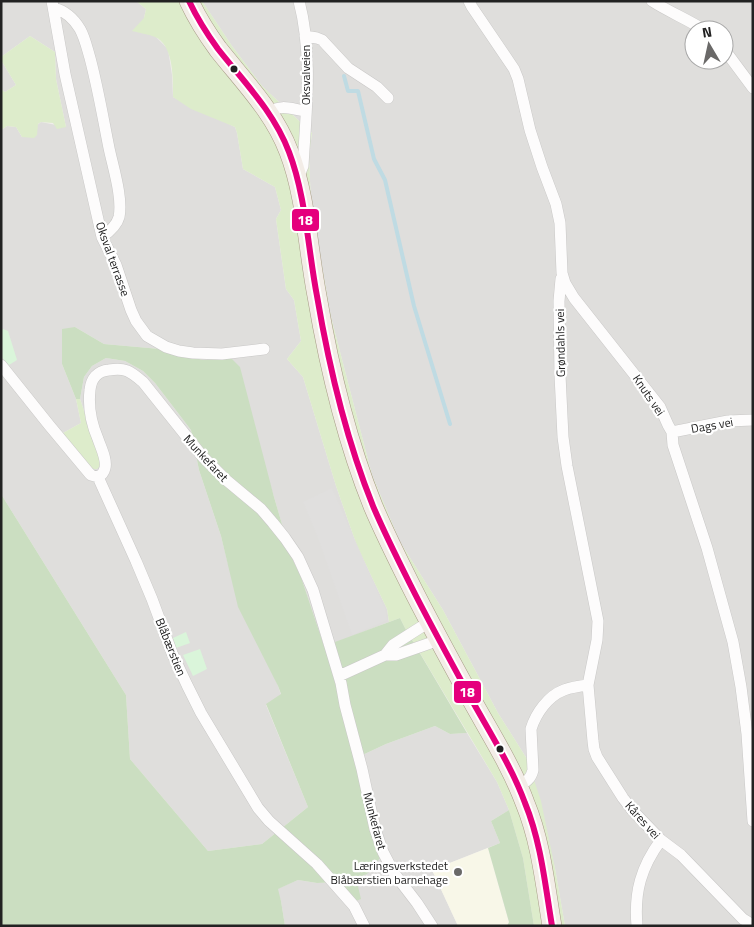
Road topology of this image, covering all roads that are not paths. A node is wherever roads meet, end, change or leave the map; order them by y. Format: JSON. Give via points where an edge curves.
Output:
{"nodes":[{"id":1,"x":189,"y":1,"type":"edge"},
{"id":2,"x":299,"y":1,"type":"edge"},
{"id":3,"x":469,"y":1,"type":"edge"},
{"id":4,"x":652,"y":1,"type":"edge"},
{"id":5,"x":53,"y":5,"type":"edge"},
{"id":6,"x":688,"y":20,"type":"edge"},
{"id":7,"x":305,"y":36,"type":"junction"},
{"id":8,"x":734,"y":62,"type":"edge"},
{"id":9,"x":753,"y":88,"type":"edge"},
{"id":10,"x":388,"y":98,"type":"dead end"},
{"id":11,"x":305,"y":111,"type":"junction"},
{"id":12,"x":268,"y":112,"type":"junction"},
{"id":13,"x":297,"y":178,"type":"junction"},
{"id":14,"x":102,"y":237,"type":"junction"},
{"id":15,"x":564,"y":278,"type":"junction"},
{"id":16,"x":264,"y":349,"type":"dead end"},
{"id":17,"x":1,"y":365,"type":"edge"},
{"id":18,"x":753,"y":420,"type":"edge"},
{"id":19,"x":672,"y":432,"type":"junction"},
{"id":20,"x":98,"y":477,"type":"junction"},
{"id":21,"x":429,"y":622,"type":"junction"},
{"id":22,"x":439,"y":640,"type":"junction"},
{"id":23,"x":385,"y":654,"type":"junction"},
{"id":24,"x":338,"y":676,"type":"junction"},
{"id":25,"x":588,"y":685,"type":"junction"},
{"id":26,"x":518,"y":786,"type":"junction"},
{"id":27,"x":753,"y":821,"type":"edge"},
{"id":28,"x":660,"y":840,"type":"junction"},
{"id":29,"x":358,"y":923,"type":"edge"},
{"id":30,"x":753,"y":925,"type":"edge"},
{"id":31,"x":432,"y":926,"type":"edge"},
{"id":32,"x":552,"y":926,"type":"edge"},
{"id":33,"x":637,"y":926,"type":"edge"}],
"edges":[{"from":1,"to":12,"type":"main road","via":[[217,47]]},
{"from":2,"to":7,"type":"street","name":"Oksvalveien"},
{"from":3,"to":15,"type":"street","name":"Knuts vei","via":[[518,79],[533,139],[556,204]]},
{"from":4,"to":6,"type":"street"},
{"from":5,"to":14,"type":"street","name":"Oksval terrasse","via":[[64,74]]},
{"from":5,"to":14,"type":"street","via":[[64,11],[80,28],[98,93],[120,209],[117,222]]},
{"from":7,"to":10,"type":"street","via":[[322,40],[348,68]]},
{"from":7,"to":11,"type":"street","name":"Oksvalveien"},
{"from":8,"to":9,"type":"street"},
{"from":11,"to":12,"type":"street","name":"Oksvalveien","via":[[282,107]]},
{"from":11,"to":13,"type":"street","via":[[303,166]]},
{"from":12,"to":13,"type":"main road","via":[[289,152]]},
{"from":13,"to":21,"type":"main road","via":[[332,373],[352,446],[373,507]]},
{"from":14,"to":16,"type":"street","name":"Oksval terrasse","via":[[134,315],[147,336],[166,347],[193,353],[222,354]]},
{"from":15,"to":19,"type":"street","name":"Knuts vei","via":[[574,298],[660,407]]},
{"from":15,"to":25,"type":"street","name":"Grøndahls vei","via":[[561,279],[559,300],[563,437],[598,620]]},
{"from":17,"to":20,"type":"street","name":"Blåbærstien","via":[[89,473]]},
{"from":18,"to":19,"type":"street","name":"Dags vei","via":[[728,421]]},
{"from":19,"to":27,"type":"street","name":"Knuts vei","via":[[673,445],[707,548],[733,642],[741,687]]},
{"from":20,"to":24,"type":"street","name":"Munkefaret","via":[[106,466],[90,414],[90,385],[99,372],[123,369],[143,382],[203,457],[261,510],[285,538],[313,590]]},
{"from":20,"to":29,"type":"street","name":"Blåbærstien","via":[[172,653],[201,713],[258,808],[269,822],[317,864],[354,906]]},
{"from":21,"to":22,"type":"main road"},
{"from":21,"to":23,"type":"street","via":[[393,645]]},
{"from":22,"to":23,"type":"street","via":[[396,655]]},
{"from":22,"to":26,"type":"main road"},
{"from":23,"to":24,"type":"street"},
{"from":24,"to":31,"type":"street","name":"Munkefaret","via":[[383,852]]},
{"from":25,"to":26,"type":"street","via":[[563,690],[541,709],[530,730],[532,775]]},
{"from":25,"to":28,"type":"street","name":"Kåres vei","via":[[597,757],[628,804]]},
{"from":26,"to":32,"type":"main road","via":[[540,852]]},
{"from":28,"to":30,"type":"street","name":"Kåres vei","via":[[681,855],[743,919]]},
{"from":28,"to":33,"type":"street","via":[[639,881]]}]}
